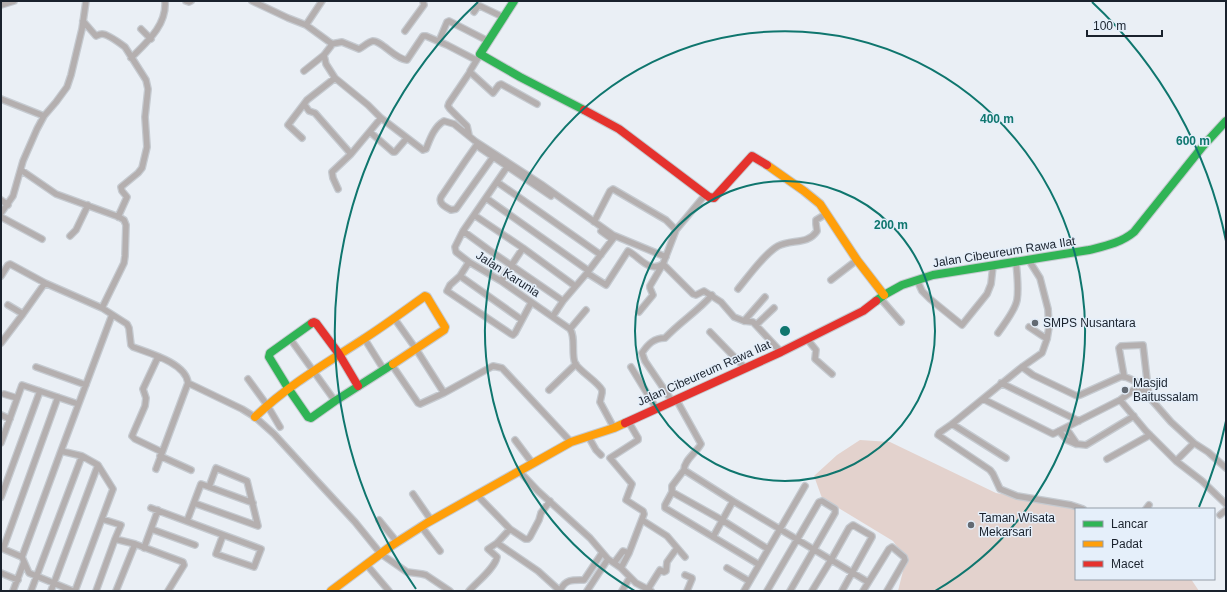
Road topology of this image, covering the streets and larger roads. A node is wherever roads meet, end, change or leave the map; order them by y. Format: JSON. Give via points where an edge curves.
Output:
{"nodes":[{"id":1,"x":14,"y":1,"type":"edge"},
{"id":2,"x":86,"y":1,"type":"edge"},
{"id":3,"x":164,"y":1,"type":"edge"},
{"id":4,"x":186,"y":1,"type":"edge"},
{"id":5,"x":191,"y":1,"type":"edge"},
{"id":6,"x":252,"y":1,"type":"edge"},
{"id":7,"x":322,"y":1,"type":"edge"},
{"id":8,"x":423,"y":1,"type":"edge"},
{"id":9,"x":514,"y":1,"type":"edge"},
{"id":10,"x":1,"y":5,"type":"edge"},
{"id":11,"x":474,"y":12,"type":"dead end"},
{"id":12,"x":502,"y":18,"type":"junction"},
{"id":13,"x":84,"y":21,"type":"junction"},
{"id":14,"x":306,"y":25,"type":"junction"},
{"id":15,"x":141,"y":29,"type":"dead end"},
{"id":16,"x":405,"y":31,"type":"dead end"},
{"id":17,"x":151,"y":39,"type":"junction"},
{"id":18,"x":488,"y":41,"type":"junction"},
{"id":19,"x":439,"y":42,"type":"junction"},
{"id":20,"x":331,"y":44,"type":"junction"},
{"id":21,"x":324,"y":55,"type":"junction"},
{"id":22,"x":478,"y":57,"type":"junction"},
{"id":23,"x":131,"y":58,"type":"junction"},
{"id":24,"x":304,"y":71,"type":"dead end"},
{"id":25,"x":470,"y":72,"type":"junction"},
{"id":26,"x":335,"y":78,"type":"junction"},
{"id":27,"x":1,"y":99,"type":"edge"},
{"id":28,"x":304,"y":104,"type":"junction"},
{"id":29,"x":537,"y":104,"type":"dead end"},
{"id":30,"x":44,"y":116,"type":"junction"},
{"id":31,"x":381,"y":118,"type":"junction"},
{"id":32,"x":1226,"y":121,"type":"edge"},
{"id":33,"x":370,"y":132,"type":"junction"},
{"id":34,"x":469,"y":135,"type":"junction"},
{"id":35,"x":302,"y":138,"type":"dead end"},
{"id":36,"x":407,"y":138,"type":"junction"},
{"id":37,"x":478,"y":144,"type":"junction"},
{"id":38,"x":351,"y":154,"type":"junction"},
{"id":39,"x":493,"y":158,"type":"junction"},
{"id":40,"x":507,"y":167,"type":"junction"},
{"id":41,"x":21,"y":170,"type":"junction"},
{"id":42,"x":497,"y":182,"type":"junction"},
{"id":43,"x":338,"y":189,"type":"dead end"},
{"id":44,"x":705,"y":195,"type":"junction"},
{"id":45,"x":486,"y":198,"type":"junction"},
{"id":46,"x":1,"y":200,"type":"edge"},
{"id":47,"x":8,"y":205,"type":"junction"},
{"id":48,"x":88,"y":205,"type":"junction"},
{"id":49,"x":1,"y":214,"type":"edge"},
{"id":50,"x":826,"y":214,"type":"junction"},
{"id":51,"x":474,"y":215,"type":"junction"},
{"id":52,"x":1,"y":217,"type":"edge"},
{"id":53,"x":118,"y":217,"type":"junction"},
{"id":54,"x":594,"y":222,"type":"junction"},
{"id":55,"x":676,"y":230,"type":"junction"},
{"id":56,"x":463,"y":231,"type":"junction"},
{"id":57,"x":70,"y":236,"type":"dead end"},
{"id":58,"x":614,"y":237,"type":"junction"},
{"id":59,"x":42,"y":239,"type":"dead end"},
{"id":60,"x":523,"y":248,"type":"junction"},
{"id":61,"x":601,"y":255,"type":"junction"},
{"id":62,"x":666,"y":258,"type":"junction"},
{"id":63,"x":1028,"y":259,"type":"junction"},
{"id":64,"x":857,"y":260,"type":"junction"},
{"id":65,"x":469,"y":262,"type":"junction"},
{"id":66,"x":1016,"y":262,"type":"junction"},
{"id":67,"x":663,"y":264,"type":"junction"},
{"id":68,"x":512,"y":266,"type":"junction"},
{"id":69,"x":993,"y":266,"type":"junction"},
{"id":70,"x":588,"y":272,"type":"junction"},
{"id":71,"x":1,"y":276,"type":"edge"},
{"id":72,"x":460,"y":276,"type":"junction"},
{"id":73,"x":831,"y":280,"type":"dead end"},
{"id":74,"x":917,"y":280,"type":"junction"},
{"id":75,"x":501,"y":281,"type":"junction"},
{"id":76,"x":45,"y":283,"type":"junction"},
{"id":77,"x":575,"y":286,"type":"junction"},
{"id":78,"x":738,"y":289,"type":"dead end"},
{"id":79,"x":712,"y":296,"type":"junction"},
{"id":80,"x":882,"y":296,"type":"junction"},
{"id":81,"x":765,"y":297,"type":"dead end"},
{"id":82,"x":563,"y":301,"type":"junction"},
{"id":83,"x":531,"y":303,"type":"junction"},
{"id":84,"x":8,"y":305,"type":"dead end"},
{"id":85,"x":102,"y":308,"type":"junction"},
{"id":86,"x":774,"y":308,"type":"dead end"},
{"id":87,"x":586,"y":310,"type":"dead end"},
{"id":88,"x":640,"y":312,"type":"dead end"},
{"id":89,"x":24,"y":314,"type":"junction"},
{"id":90,"x":112,"y":315,"type":"junction"},
{"id":91,"x":553,"y":316,"type":"junction"},
{"id":92,"x":394,"y":318,"type":"junction"},
{"id":93,"x":522,"y":320,"type":"junction"},
{"id":94,"x":744,"y":321,"type":"junction"},
{"id":95,"x":901,"y":322,"type":"dead end"},
{"id":96,"x":756,"y":325,"type":"junction"},
{"id":97,"x":1029,"y":327,"type":"dead end"},
{"id":98,"x":570,"y":330,"type":"junction"},
{"id":99,"x":710,"y":332,"type":"dead end"},
{"id":100,"x":998,"y":333,"type":"dead end"},
{"id":101,"x":364,"y":338,"type":"junction"},
{"id":102,"x":808,"y":339,"type":"junction"},
{"id":103,"x":1047,"y":339,"type":"junction"},
{"id":104,"x":291,"y":340,"type":"junction"},
{"id":105,"x":1,"y":343,"type":"edge"},
{"id":106,"x":416,"y":349,"type":"junction"},
{"id":107,"x":781,"y":352,"type":"junction"},
{"id":108,"x":339,"y":354,"type":"junction"},
{"id":109,"x":158,"y":357,"type":"junction"},
{"id":110,"x":576,"y":364,"type":"junction"},
{"id":111,"x":392,"y":365,"type":"junction"},
{"id":112,"x":1022,"y":366,"type":"junction"},
{"id":113,"x":36,"y":367,"type":"dead end"},
{"id":114,"x":632,"y":367,"type":"dead end"},
{"id":115,"x":745,"y":368,"type":"junction"},
{"id":116,"x":384,"y":370,"type":"junction"},
{"id":117,"x":313,"y":371,"type":"junction"},
{"id":118,"x":832,"y":374,"type":"dead end"},
{"id":119,"x":1124,"y":376,"type":"junction"},
{"id":120,"x":248,"y":379,"type":"dead end"},
{"id":121,"x":188,"y":383,"type":"junction"},
{"id":122,"x":1001,"y":383,"type":"junction"},
{"id":123,"x":86,"y":385,"type":"junction"},
{"id":124,"x":358,"y":386,"type":"junction"},
{"id":125,"x":1139,"y":386,"type":"junction"},
{"id":126,"x":288,"y":388,"type":"junction"},
{"id":127,"x":549,"y":390,"type":"dead end"},
{"id":128,"x":40,"y":391,"type":"junction"},
{"id":129,"x":444,"y":393,"type":"junction"},
{"id":130,"x":4,"y":394,"type":"dead end"},
{"id":131,"x":58,"y":397,"type":"junction"},
{"id":132,"x":17,"y":398,"type":"junction"},
{"id":133,"x":1149,"y":398,"type":"junction"},
{"id":134,"x":983,"y":399,"type":"junction"},
{"id":135,"x":674,"y":400,"type":"junction"},
{"id":136,"x":1120,"y":400,"type":"junction"},
{"id":137,"x":335,"y":401,"type":"junction"},
{"id":138,"x":78,"y":404,"type":"junction"},
{"id":139,"x":267,"y":405,"type":"junction"},
{"id":140,"x":656,"y":408,"type":"junction"},
{"id":141,"x":1,"y":415,"type":"edge"},
{"id":142,"x":1134,"y":416,"type":"junction"},
{"id":143,"x":255,"y":417,"type":"junction"},
{"id":144,"x":10,"y":419,"type":"junction"},
{"id":145,"x":628,"y":421,"type":"junction"},
{"id":146,"x":1079,"y":421,"type":"junction"},
{"id":147,"x":952,"y":424,"type":"junction"},
{"id":148,"x":280,"y":427,"type":"dead end"},
{"id":149,"x":614,"y":428,"type":"junction"},
{"id":150,"x":1066,"y":428,"type":"junction"},
{"id":151,"x":1059,"y":431,"type":"junction"},
{"id":152,"x":1150,"y":435,"type":"junction"},
{"id":153,"x":2,"y":436,"type":"edge"},
{"id":154,"x":588,"y":436,"type":"junction"},
{"id":155,"x":515,"y":440,"type":"dead end"},
{"id":156,"x":571,"y":442,"type":"junction"},
{"id":157,"x":1,"y":443,"type":"edge"},
{"id":158,"x":1194,"y":443,"type":"junction"},
{"id":159,"x":1076,"y":444,"type":"junction"},
{"id":160,"x":61,"y":451,"type":"junction"},
{"id":161,"x":161,"y":454,"type":"junction"},
{"id":162,"x":601,"y":455,"type":"dead end"},
{"id":163,"x":82,"y":456,"type":"junction"},
{"id":164,"x":1006,"y":458,"type":"dead end"},
{"id":165,"x":1107,"y":459,"type":"dead end"},
{"id":166,"x":1176,"y":460,"type":"junction"},
{"id":167,"x":533,"y":464,"type":"junction"},
{"id":168,"x":98,"y":465,"type":"junction"},
{"id":169,"x":1226,"y":468,"type":"edge"},
{"id":170,"x":156,"y":470,"type":"dead end"},
{"id":171,"x":191,"y":470,"type":"dead end"},
{"id":172,"x":684,"y":470,"type":"junction"},
{"id":173,"x":520,"y":472,"type":"junction"},
{"id":174,"x":805,"y":486,"type":"dead end"},
{"id":175,"x":209,"y":487,"type":"junction"},
{"id":176,"x":672,"y":492,"type":"junction"},
{"id":177,"x":413,"y":494,"type":"dead end"},
{"id":178,"x":1,"y":496,"type":"edge"},
{"id":179,"x":477,"y":496,"type":"junction"},
{"id":180,"x":550,"y":501,"type":"junction"},
{"id":181,"x":733,"y":501,"type":"junction"},
{"id":182,"x":194,"y":503,"type":"junction"},
{"id":183,"x":252,"y":503,"type":"junction"},
{"id":184,"x":1226,"y":504,"type":"edge"},
{"id":185,"x":151,"y":508,"type":"dead end"},
{"id":186,"x":1081,"y":508,"type":"edge"},
{"id":187,"x":158,"y":510,"type":"junction"},
{"id":188,"x":1226,"y":510,"type":"edge"},
{"id":189,"x":1220,"y":514,"type":"dead end"},
{"id":190,"x":102,"y":519,"type":"junction"},
{"id":191,"x":379,"y":520,"type":"dead end"},
{"id":192,"x":431,"y":520,"type":"junction"},
{"id":193,"x":642,"y":520,"type":"junction"},
{"id":194,"x":722,"y":520,"type":"junction"},
{"id":195,"x":187,"y":521,"type":"junction"},
{"id":196,"x":421,"y":526,"type":"junction"},
{"id":197,"x":151,"y":529,"type":"junction"},
{"id":198,"x":510,"y":529,"type":"junction"},
{"id":199,"x":780,"y":529,"type":"junction"},
{"id":200,"x":223,"y":535,"type":"junction"},
{"id":201,"x":713,"y":537,"type":"junction"},
{"id":202,"x":115,"y":539,"type":"junction"},
{"id":203,"x":797,"y":540,"type":"junction"},
{"id":204,"x":397,"y":542,"type":"junction"},
{"id":205,"x":497,"y":543,"type":"junction"},
{"id":206,"x":134,"y":544,"type":"junction"},
{"id":207,"x":196,"y":545,"type":"dead end"},
{"id":208,"x":144,"y":548,"type":"junction"},
{"id":209,"x":677,"y":548,"type":"junction"},
{"id":210,"x":2,"y":549,"type":"edge"},
{"id":211,"x":768,"y":549,"type":"junction"},
{"id":212,"x":814,"y":550,"type":"junction"},
{"id":213,"x":440,"y":551,"type":"dead end"},
{"id":214,"x":602,"y":553,"type":"junction"},
{"id":215,"x":629,"y":553,"type":"junction"},
{"id":216,"x":381,"y":554,"type":"junction"},
{"id":217,"x":685,"y":557,"type":"dead end"},
{"id":218,"x":23,"y":559,"type":"junction"},
{"id":219,"x":608,"y":559,"type":"junction"},
{"id":220,"x":831,"y":560,"type":"junction"},
{"id":221,"x":366,"y":564,"type":"junction"},
{"id":222,"x":614,"y":564,"type":"junction"},
{"id":223,"x":758,"y":564,"type":"junction"},
{"id":224,"x":621,"y":568,"type":"junction"},
{"id":225,"x":727,"y":568,"type":"dead end"},
{"id":226,"x":852,"y":572,"type":"junction"},
{"id":227,"x":1,"y":573,"type":"edge"},
{"id":228,"x":685,"y":575,"type":"dead end"},
{"id":229,"x":36,"y":576,"type":"junction"},
{"id":230,"x":630,"y":577,"type":"junction"},
{"id":231,"x":18,"y":580,"type":"junction"},
{"id":232,"x":749,"y":580,"type":"junction"},
{"id":233,"x":868,"y":582,"type":"junction"},
{"id":234,"x":54,"y":583,"type":"junction"},
{"id":235,"x":650,"y":590,"type":"edge"},
{"id":236,"x":13,"y":591,"type":"edge"},
{"id":237,"x":31,"y":591,"type":"edge"},
{"id":238,"x":51,"y":591,"type":"edge"},
{"id":239,"x":73,"y":591,"type":"edge"},
{"id":240,"x":96,"y":591,"type":"edge"},
{"id":241,"x":116,"y":591,"type":"edge"},
{"id":242,"x":168,"y":591,"type":"edge"},
{"id":243,"x":331,"y":591,"type":"edge"},
{"id":244,"x":389,"y":591,"type":"edge"},
{"id":245,"x":450,"y":591,"type":"edge"},
{"id":246,"x":469,"y":591,"type":"edge"},
{"id":247,"x":587,"y":591,"type":"edge"},
{"id":248,"x":622,"y":591,"type":"edge"},
{"id":249,"x":687,"y":591,"type":"edge"},
{"id":250,"x":744,"y":591,"type":"edge"},
{"id":251,"x":766,"y":591,"type":"edge"},
{"id":252,"x":790,"y":591,"type":"edge"},
{"id":253,"x":812,"y":591,"type":"edge"},
{"id":254,"x":842,"y":591,"type":"edge"},
{"id":255,"x":863,"y":591,"type":"edge"},
{"id":256,"x":887,"y":591,"type":"edge"}],
"edges":[{"from":1,"to":10,"type":"street"},
{"from":2,"to":13,"type":"street"},
{"from":3,"to":17,"type":"street","via":[[165,13]]},
{"from":4,"to":5,"type":"street"},
{"from":6,"to":14,"type":"street"},
{"from":7,"to":14,"type":"street"},
{"from":8,"to":16,"type":"street","via":[[424,5]]},
{"from":9,"to":12,"type":"street"},
{"from":11,"to":12,"type":"street","via":[[480,6]]},
{"from":12,"to":18,"type":"street"},
{"from":13,"to":23,"type":"street","via":[[96,36],[102,34],[120,43]]},
{"from":13,"to":30,"type":"street","via":[[67,87]]},
{"from":14,"to":20,"type":"street"},
{"from":15,"to":17,"type":"street"},
{"from":17,"to":23,"type":"street"},
{"from":18,"to":19,"type":"street","via":[[449,21]]},
{"from":18,"to":22,"type":"street"},
{"from":19,"to":20,"type":"street","via":[[423,36],[407,60],[376,42],[359,49],[342,42]]},
{"from":19,"to":22,"type":"street"},
{"from":20,"to":21,"type":"street"},
{"from":21,"to":24,"type":"street"},
{"from":21,"to":26,"type":"street","via":[[326,64]]},
{"from":22,"to":25,"type":"street"},
{"from":22,"to":44,"type":"street","via":[[619,128]]},
{"from":23,"to":53,"type":"street","via":[[146,80],[148,88],[145,117],[147,147],[142,168],[121,187],[127,197]]},
{"from":25,"to":29,"type":"street","via":[[493,93],[501,84]]},
{"from":25,"to":34,"type":"street","via":[[448,106],[467,126]]},
{"from":26,"to":28,"type":"street"},
{"from":26,"to":31,"type":"street"},
{"from":27,"to":30,"type":"street"},
{"from":28,"to":35,"type":"street","via":[[288,123]]},
{"from":28,"to":38,"type":"street"},
{"from":30,"to":41,"type":"street","via":[[29,145]]},
{"from":31,"to":33,"type":"street"},
{"from":31,"to":36,"type":"street"},
{"from":32,"to":63,"type":"street","name":"Jalan Cibeureum Rawa Ilat","via":[[1127,238],[1089,250]]},
{"from":33,"to":36,"type":"street","via":[[393,152]]},
{"from":33,"to":38,"type":"street"},
{"from":34,"to":36,"type":"street","via":[[446,121],[435,128],[426,149],[423,150]]},
{"from":34,"to":37,"type":"street"},
{"from":37,"to":39,"type":"street"},
{"from":37,"to":39,"type":"street","via":[[441,197],[441,204],[451,210],[456,209]]},
{"from":37,"to":54,"type":"street"},
{"from":38,"to":43,"type":"street","via":[[332,172]]},
{"from":39,"to":40,"type":"street"},
{"from":40,"to":42,"type":"street"},
{"from":40,"to":58,"type":"street"},
{"from":41,"to":47,"type":"street"},
{"from":41,"to":48,"type":"street","via":[[56,194]]},
{"from":42,"to":45,"type":"street"},
{"from":42,"to":61,"type":"street"},
{"from":44,"to":50,"type":"street","via":[[714,198],[753,156],[811,196]]},
{"from":44,"to":55,"type":"street"},
{"from":45,"to":51,"type":"street"},
{"from":45,"to":70,"type":"street"},
{"from":46,"to":47,"type":"street"},
{"from":47,"to":49,"type":"street"},
{"from":48,"to":53,"type":"street"},
{"from":48,"to":57,"type":"street","via":[[76,230]]},
{"from":50,"to":64,"type":"street"},
{"from":50,"to":78,"type":"street","via":[[816,220],[816,234],[804,241],[784,243],[774,248]]},
{"from":51,"to":56,"type":"street"},
{"from":51,"to":60,"type":"street"},
{"from":52,"to":59,"type":"street"},
{"from":53,"to":85,"type":"street","via":[[124,220],[126,225],[124,263]]},
{"from":54,"to":55,"type":"street","via":[[613,189],[666,220]]},
{"from":54,"to":58,"type":"street"},
{"from":55,"to":62,"type":"street"},
{"from":56,"to":65,"type":"street","name":"Jalan Karunia","via":[[455,247],[456,252]]},
{"from":56,"to":68,"type":"street"},
{"from":58,"to":61,"type":"street"},
{"from":58,"to":62,"type":"street"},
{"from":60,"to":68,"type":"street"},
{"from":60,"to":77,"type":"street"},
{"from":61,"to":70,"type":"street"},
{"from":62,"to":67,"type":"street"},
{"from":63,"to":66,"type":"street","name":"Jalan Cibeureum Rawa Ilat"},
{"from":63,"to":103,"type":"street","via":[[1041,280],[1048,309]]},
{"from":64,"to":73,"type":"street"},
{"from":64,"to":80,"type":"street"},
{"from":65,"to":72,"type":"street"},
{"from":65,"to":75,"type":"street","name":"Jalan Karunia"},
{"from":66,"to":69,"type":"street","name":"Jalan Cibeureum Rawa Ilat"},
{"from":66,"to":100,"type":"street","via":[[1017,300]]},
{"from":67,"to":70,"type":"street","via":[[655,267],[647,265],[628,252],[606,285]]},
{"from":67,"to":79,"type":"street","via":[[693,294],[703,291]]},
{"from":67,"to":88,"type":"street","via":[[650,286],[653,295]]},
{"from":68,"to":75,"type":"street"},
{"from":68,"to":82,"type":"street"},
{"from":69,"to":74,"type":"street","name":"Jalan Cibeureum Rawa Ilat"},
{"from":69,"to":74,"type":"street","via":[[987,294],[962,325],[930,299]]},
{"from":70,"to":77,"type":"street"},
{"from":71,"to":76,"type":"street","via":[[10,264]]},
{"from":72,"to":93,"type":"street"},
{"from":72,"to":93,"type":"street","via":[[447,291],[510,334],[515,333]]},
{"from":74,"to":80,"type":"street","name":"Jalan Cibeureum Rawa Ilat"},
{"from":75,"to":83,"type":"street","name":"Jalan Karunia"},
{"from":76,"to":85,"type":"street"},
{"from":76,"to":89,"type":"street"},
{"from":77,"to":82,"type":"street"},
{"from":79,"to":94,"type":"street","via":[[728,308],[734,317]]},
{"from":79,"to":135,"type":"street","via":[[665,338],[658,338],[642,353],[645,361]]},
{"from":80,"to":95,"type":"street"},
{"from":80,"to":102,"type":"street","name":"Jalan Cibeureum Rawa Ilat","via":[[863,311]]},
{"from":81,"to":94,"type":"street"},
{"from":82,"to":91,"type":"street"},
{"from":83,"to":91,"type":"street","name":"Jalan Karunia"},
{"from":83,"to":93,"type":"street"},
{"from":84,"to":89,"type":"street"},
{"from":85,"to":90,"type":"street"},
{"from":86,"to":96,"type":"street"},
{"from":87,"to":98,"type":"street"},
{"from":89,"to":105,"type":"street"},
{"from":90,"to":109,"type":"street","via":[[130,328],[133,347]]},
{"from":90,"to":123,"type":"street"},
{"from":91,"to":98,"type":"street","name":"Jalan Karunia"},
{"from":92,"to":101,"type":"street"},
{"from":92,"to":106,"type":"street"},
{"from":92,"to":106,"type":"street","via":[[427,297],[446,329]]},
{"from":94,"to":96,"type":"street","via":[[752,321]]},
{"from":96,"to":107,"type":"street"},
{"from":97,"to":103,"type":"street"},
{"from":98,"to":110,"type":"street"},
{"from":99,"to":115,"type":"street"},
{"from":101,"to":108,"type":"street"},
{"from":101,"to":116,"type":"street"},
{"from":102,"to":107,"type":"street","name":"Jalan Cibeureum Rawa Ilat"},
{"from":102,"to":118,"type":"street","via":[[816,350],[815,359]]},
{"from":103,"to":112,"type":"street","via":[[1042,354]]},
{"from":104,"to":108,"type":"street","via":[[314,322]]},
{"from":104,"to":117,"type":"street"},
{"from":104,"to":126,"type":"street","via":[[270,353],[269,357]]},
{"from":106,"to":111,"type":"street"},
{"from":106,"to":129,"type":"street"},
{"from":107,"to":115,"type":"street","name":"Jalan Cibeureum Rawa Ilat"},
{"from":108,"to":117,"type":"street"},
{"from":108,"to":124,"type":"street"},
{"from":109,"to":121,"type":"street","via":[[184,372]]},
{"from":109,"to":161,"type":"street","via":[[142,389],[146,398],[145,406],[132,436]]},
{"from":110,"to":127,"type":"street"},
{"from":110,"to":149,"type":"street","via":[[600,387],[600,402]]},
{"from":111,"to":116,"type":"street"},
{"from":111,"to":129,"type":"street","via":[[418,403]]},
{"from":112,"to":119,"type":"street","via":[[1033,375],[1077,396]]},
{"from":112,"to":122,"type":"street"},
{"from":113,"to":123,"type":"street"},
{"from":114,"to":140,"type":"street"},
{"from":115,"to":135,"type":"street","name":"Jalan Cibeureum Rawa Ilat"},
{"from":116,"to":124,"type":"street"},
{"from":117,"to":126,"type":"street"},
{"from":117,"to":137,"type":"street"},
{"from":119,"to":125,"type":"street"},
{"from":119,"to":133,"type":"street","via":[[1119,348],[1144,346]]},
{"from":120,"to":139,"type":"street"},
{"from":121,"to":143,"type":"street"},
{"from":121,"to":161,"type":"street"},
{"from":122,"to":134,"type":"street"},
{"from":122,"to":146,"type":"street"},
{"from":123,"to":138,"type":"street"},
{"from":124,"to":137,"type":"street"},
{"from":125,"to":133,"type":"street"},
{"from":125,"to":136,"type":"street"},
{"from":126,"to":137,"type":"street","via":[[310,418]]},
{"from":126,"to":139,"type":"street"},
{"from":128,"to":131,"type":"street"},
{"from":128,"to":132,"type":"street","via":[[22,385]]},
{"from":128,"to":178,"type":"street"},
{"from":129,"to":156,"type":"street","via":[[493,366],[502,368]]},
{"from":130,"to":132,"type":"street"},
{"from":131,"to":138,"type":"street"},
{"from":131,"to":210,"type":"street"},
{"from":132,"to":144,"type":"street"},
{"from":133,"to":158,"type":"street"},
{"from":134,"to":147,"type":"street"},
{"from":134,"to":151,"type":"street","via":[[1051,433]]},
{"from":135,"to":140,"type":"street","name":"Jalan Cibeureum Rawa Ilat"},
{"from":135,"to":172,"type":"street","via":[[700,441],[686,462]]},
{"from":136,"to":142,"type":"street"},
{"from":136,"to":146,"type":"street"},
{"from":138,"to":160,"type":"street"},
{"from":139,"to":143,"type":"street"},
{"from":139,"to":148,"type":"street"},
{"from":140,"to":145,"type":"street","name":"Jalan Cibeureum Rawa Ilat"},
{"from":141,"to":144,"type":"street"},
{"from":142,"to":152,"type":"street"},
{"from":142,"to":159,"type":"street","via":[[1086,445]]},
{"from":143,"to":216,"type":"street","via":[[339,504]]},
{"from":144,"to":153,"type":"street"},
{"from":145,"to":149,"type":"street","name":"Jalan Cibeureum Rawa Ilat"},
{"from":145,"to":193,"type":"street","via":[[638,440],[610,458],[632,484],[626,500],[643,511]]},
{"from":146,"to":150,"type":"street"},
{"from":147,"to":164,"type":"street"},
{"from":147,"to":186,"type":"street","via":[[938,436],[990,470],[1000,489],[1017,496]]},
{"from":149,"to":154,"type":"street","name":"Jalan Cibeureum Rawa Ilat"},
{"from":150,"to":151,"type":"street"},
{"from":150,"to":159,"type":"street"},
{"from":151,"to":159,"type":"street","via":[[1067,440]]},
{"from":152,"to":165,"type":"street"},
{"from":152,"to":166,"type":"street"},
{"from":153,"to":157,"type":"street"},
{"from":154,"to":156,"type":"street","name":"Jalan Cibeureum Rawa Ilat"},
{"from":154,"to":162,"type":"street"},
{"from":155,"to":167,"type":"street"},
{"from":156,"to":167,"type":"street","name":"Jalan Cibeureum Rawa Ilat"},
{"from":158,"to":166,"type":"street"},
{"from":158,"to":169,"type":"street"},
{"from":160,"to":163,"type":"street"},
{"from":160,"to":218,"type":"street"},
{"from":161,"to":170,"type":"street"},
{"from":161,"to":171,"type":"street"},
{"from":163,"to":168,"type":"street"},
{"from":163,"to":229,"type":"street"},
{"from":166,"to":184,"type":"street"},
{"from":167,"to":173,"type":"street","name":"Jalan Cibeureum Rawa Ilat"},
{"from":168,"to":190,"type":"street","via":[[113,489]]},
{"from":168,"to":234,"type":"street"},
{"from":172,"to":176,"type":"street","via":[[672,486]]},
{"from":172,"to":181,"type":"street"},
{"from":173,"to":179,"type":"street","name":"Jalan Cibeureum Rawa Ilat"},
{"from":173,"to":180,"type":"street"},
{"from":174,"to":199,"type":"street"},
{"from":175,"to":182,"type":"street","via":[[201,484]]},
{"from":175,"to":183,"type":"street"},
{"from":175,"to":183,"type":"street","via":[[216,468],[247,481]]},
{"from":176,"to":194,"type":"street"},
{"from":176,"to":201,"type":"street","via":[[665,508]]},
{"from":177,"to":192,"type":"street"},
{"from":179,"to":192,"type":"street","name":"Jalan Cibeureum Rawa Ilat"},
{"from":179,"to":198,"type":"street"},
{"from":180,"to":198,"type":"street","via":[[540,513],[539,520],[528,539]]},
{"from":180,"to":214,"type":"street","via":[[590,538]]},
{"from":181,"to":194,"type":"street"},
{"from":181,"to":199,"type":"street"},
{"from":182,"to":183,"type":"street","via":[[258,526]]},
{"from":182,"to":195,"type":"street"},
{"from":185,"to":187,"type":"street"},
{"from":187,"to":195,"type":"street"},
{"from":187,"to":197,"type":"street"},
{"from":188,"to":189,"type":"street"},
{"from":190,"to":202,"type":"street","via":[[121,525]]},
{"from":190,"to":239,"type":"street"},
{"from":191,"to":204,"type":"street"},
{"from":192,"to":196,"type":"street","name":"Jalan Cibeureum Rawa Ilat"},
{"from":193,"to":209,"type":"street","via":[[667,536]]},
{"from":193,"to":215,"type":"street"},
{"from":194,"to":201,"type":"street"},
{"from":194,"to":211,"type":"street"},
{"from":195,"to":200,"type":"street"},
{"from":196,"to":204,"type":"street","name":"Jalan Cibeureum Rawa Ilat"},
{"from":196,"to":213,"type":"street"},
{"from":197,"to":207,"type":"street"},
{"from":197,"to":208,"type":"street"},
{"from":198,"to":205,"type":"street"},
{"from":199,"to":203,"type":"street"},
{"from":199,"to":211,"type":"street"},
{"from":200,"to":200,"type":"street","via":[[261,549],[254,567],[216,554]]},
{"from":201,"to":223,"type":"street"},
{"from":202,"to":206,"type":"street"},
{"from":202,"to":240,"type":"street"},
{"from":203,"to":212,"type":"street"},
{"from":203,"to":212,"type":"street","via":[[819,502],[831,506],[835,513]]},
{"from":203,"to":251,"type":"street"},
{"from":204,"to":216,"type":"street","name":"Jalan Cibeureum Rawa Ilat"},
{"from":205,"to":214,"type":"street","via":[[538,571],[559,590],[567,582],[584,580]]},
{"from":205,"to":246,"type":"street","via":[[488,550],[497,557],[497,560]]},
{"from":206,"to":208,"type":"street"},
{"from":206,"to":241,"type":"street"},
{"from":208,"to":242,"type":"street","via":[[183,562],[184,565]]},
{"from":209,"to":217,"type":"street"},
{"from":209,"to":235,"type":"street","via":[[667,562],[666,571],[660,570]]},
{"from":210,"to":218,"type":"street"},
{"from":211,"to":223,"type":"street"},
{"from":212,"to":220,"type":"street"},
{"from":212,"to":252,"type":"street"},
{"from":214,"to":219,"type":"street"},
{"from":215,"to":222,"type":"street","via":[[623,551]]},
{"from":215,"to":224,"type":"street"},
{"from":216,"to":221,"type":"street","name":"Jalan Cibeureum Rawa Ilat"},
{"from":216,"to":245,"type":"street","via":[[407,572],[426,575]]},
{"from":218,"to":229,"type":"street","via":[[29,573]]},
{"from":218,"to":231,"type":"street"},
{"from":219,"to":222,"type":"street"},
{"from":219,"to":247,"type":"street"},
{"from":220,"to":226,"type":"street"},
{"from":220,"to":226,"type":"street","via":[[850,526],[872,536]]},
{"from":220,"to":253,"type":"street"},
{"from":221,"to":243,"type":"street","name":"Jalan Cibeureum Rawa Ilat"},
{"from":221,"to":244,"type":"street"},
{"from":222,"to":224,"type":"street"},
{"from":223,"to":232,"type":"street"},
{"from":224,"to":230,"type":"street"},
{"from":225,"to":232,"type":"street"},
{"from":226,"to":233,"type":"street"},
{"from":226,"to":254,"type":"street"},
{"from":227,"to":231,"type":"street"},
{"from":228,"to":249,"type":"street","via":[[692,578]]},
{"from":229,"to":234,"type":"street"},
{"from":229,"to":237,"type":"street"},
{"from":230,"to":235,"type":"street"},
{"from":230,"to":248,"type":"street"},
{"from":231,"to":236,"type":"street"},
{"from":232,"to":250,"type":"street"},
{"from":233,"to":255,"type":"street"},
{"from":233,"to":256,"type":"street","via":[[889,549],[894,547],[905,561]]},
{"from":234,"to":238,"type":"street"},
{"from":234,"to":239,"type":"street"}]}
